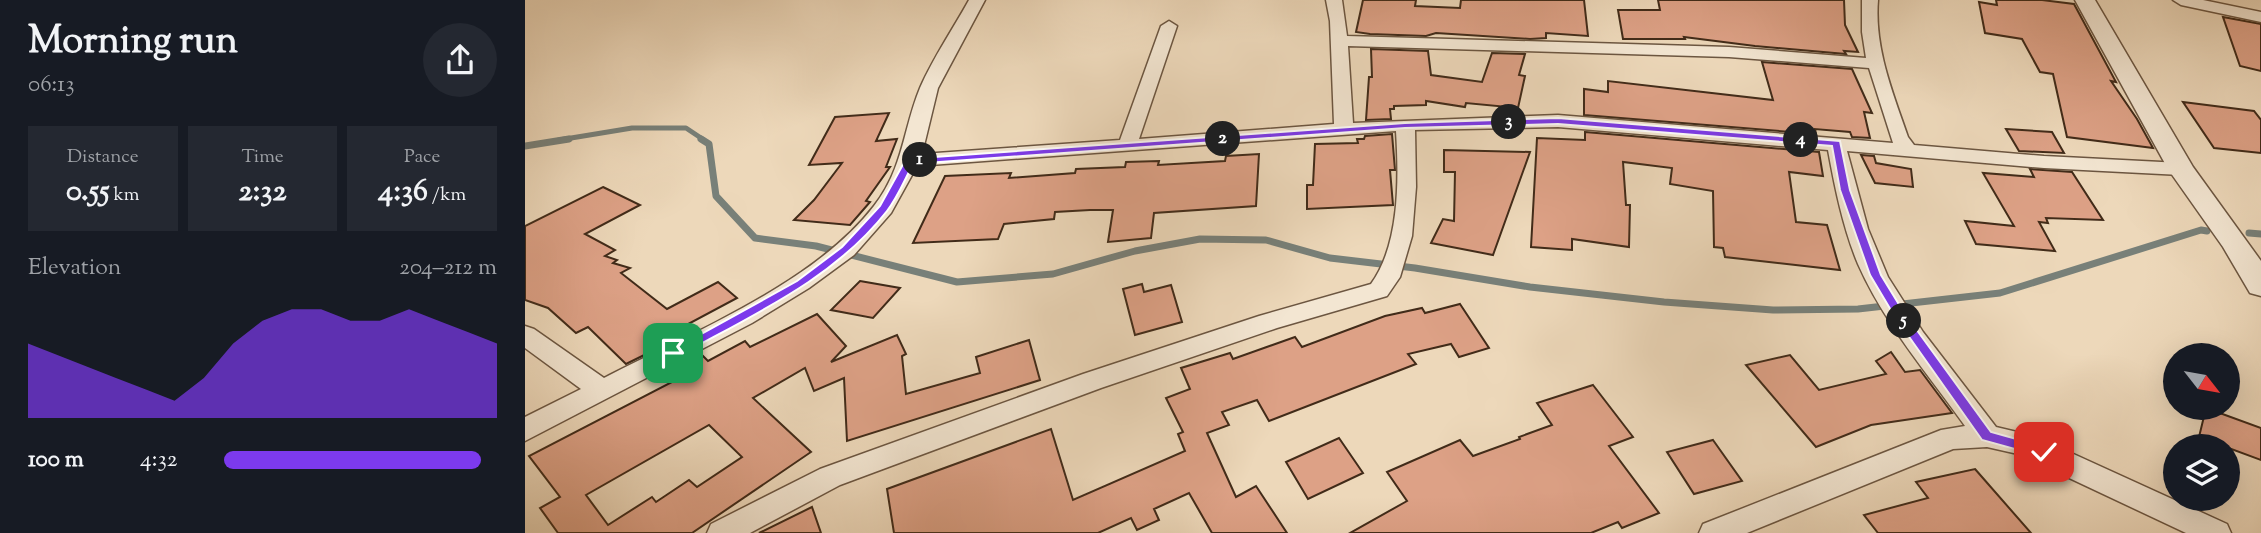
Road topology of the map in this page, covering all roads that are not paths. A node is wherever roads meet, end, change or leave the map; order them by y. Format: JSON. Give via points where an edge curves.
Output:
{"nodes":[{"id":1,"x":977,"y":0,"type":"edge"},
{"id":2,"x":1334,"y":0,"type":"edge"},
{"id":3,"x":1870,"y":0,"type":"edge"},
{"id":4,"x":2085,"y":0,"type":"edge"},
{"id":5,"x":2181,"y":0,"type":"edge"},
{"id":6,"x":2261,"y":17,"type":"edge"},
{"id":7,"x":1169,"y":26,"type":"dead end"},
{"id":8,"x":1339,"y":41,"type":"junction"},
{"id":9,"x":1877,"y":64,"type":"junction"},
{"id":10,"x":1405,"y":125,"type":"junction"},
{"id":11,"x":1344,"y":130,"type":"junction"},
{"id":12,"x":1836,"y":143,"type":"junction"},
{"id":13,"x":1127,"y":146,"type":"junction"},
{"id":14,"x":1908,"y":150,"type":"junction"},
{"id":15,"x":910,"y":161,"type":"junction"},
{"id":16,"x":2181,"y":169,"type":"junction"},
{"id":17,"x":2261,"y":286,"type":"edge"},
{"id":18,"x":525,"y":335,"type":"edge"},
{"id":19,"x":603,"y":390,"type":"junction"},
{"id":20,"x":525,"y":430,"type":"edge"},
{"id":21,"x":1987,"y":436,"type":"junction"},
{"id":22,"x":2210,"y":532,"type":"edge"},
{"id":23,"x":722,"y":533,"type":"edge"},
{"id":24,"x":1714,"y":533,"type":"edge"}],
"edges":[{"from":1,"to":15,"type":"street","via":[[929,88]]},
{"from":2,"to":8,"type":"street"},
{"from":3,"to":9,"type":"street","via":[[1870,40]]},
{"from":4,"to":16,"type":"street"},
{"from":5,"to":6,"type":"street"},
{"from":7,"to":13,"type":"street"},
{"from":8,"to":9,"type":"street","via":[[1729,52]]},
{"from":8,"to":11,"type":"street"},
{"from":9,"to":14,"type":"street","via":[[1899,138]]},
{"from":10,"to":11,"type":"street"},
{"from":10,"to":12,"type":"street","via":[[1558,121]]},
{"from":10,"to":23,"type":"street","via":[[1407,202],[1392,267],[1373,293],[1243,330],[1092,381],[830,477]]},
{"from":11,"to":13,"type":"street"},
{"from":12,"to":14,"type":"street"},
{"from":12,"to":21,"type":"street","via":[[1845,190],[1875,275]]},
{"from":13,"to":15,"type":"street"},
{"from":14,"to":16,"type":"street"},
{"from":15,"to":19,"type":"street","via":[[884,208],[846,250],[743,317]]},
{"from":16,"to":17,"type":"street"},
{"from":18,"to":19,"type":"street"},
{"from":19,"to":20,"type":"street"},
{"from":21,"to":22,"type":"street","via":[[2044,452]]},
{"from":21,"to":24,"type":"street","via":[[1951,438]]}]}
